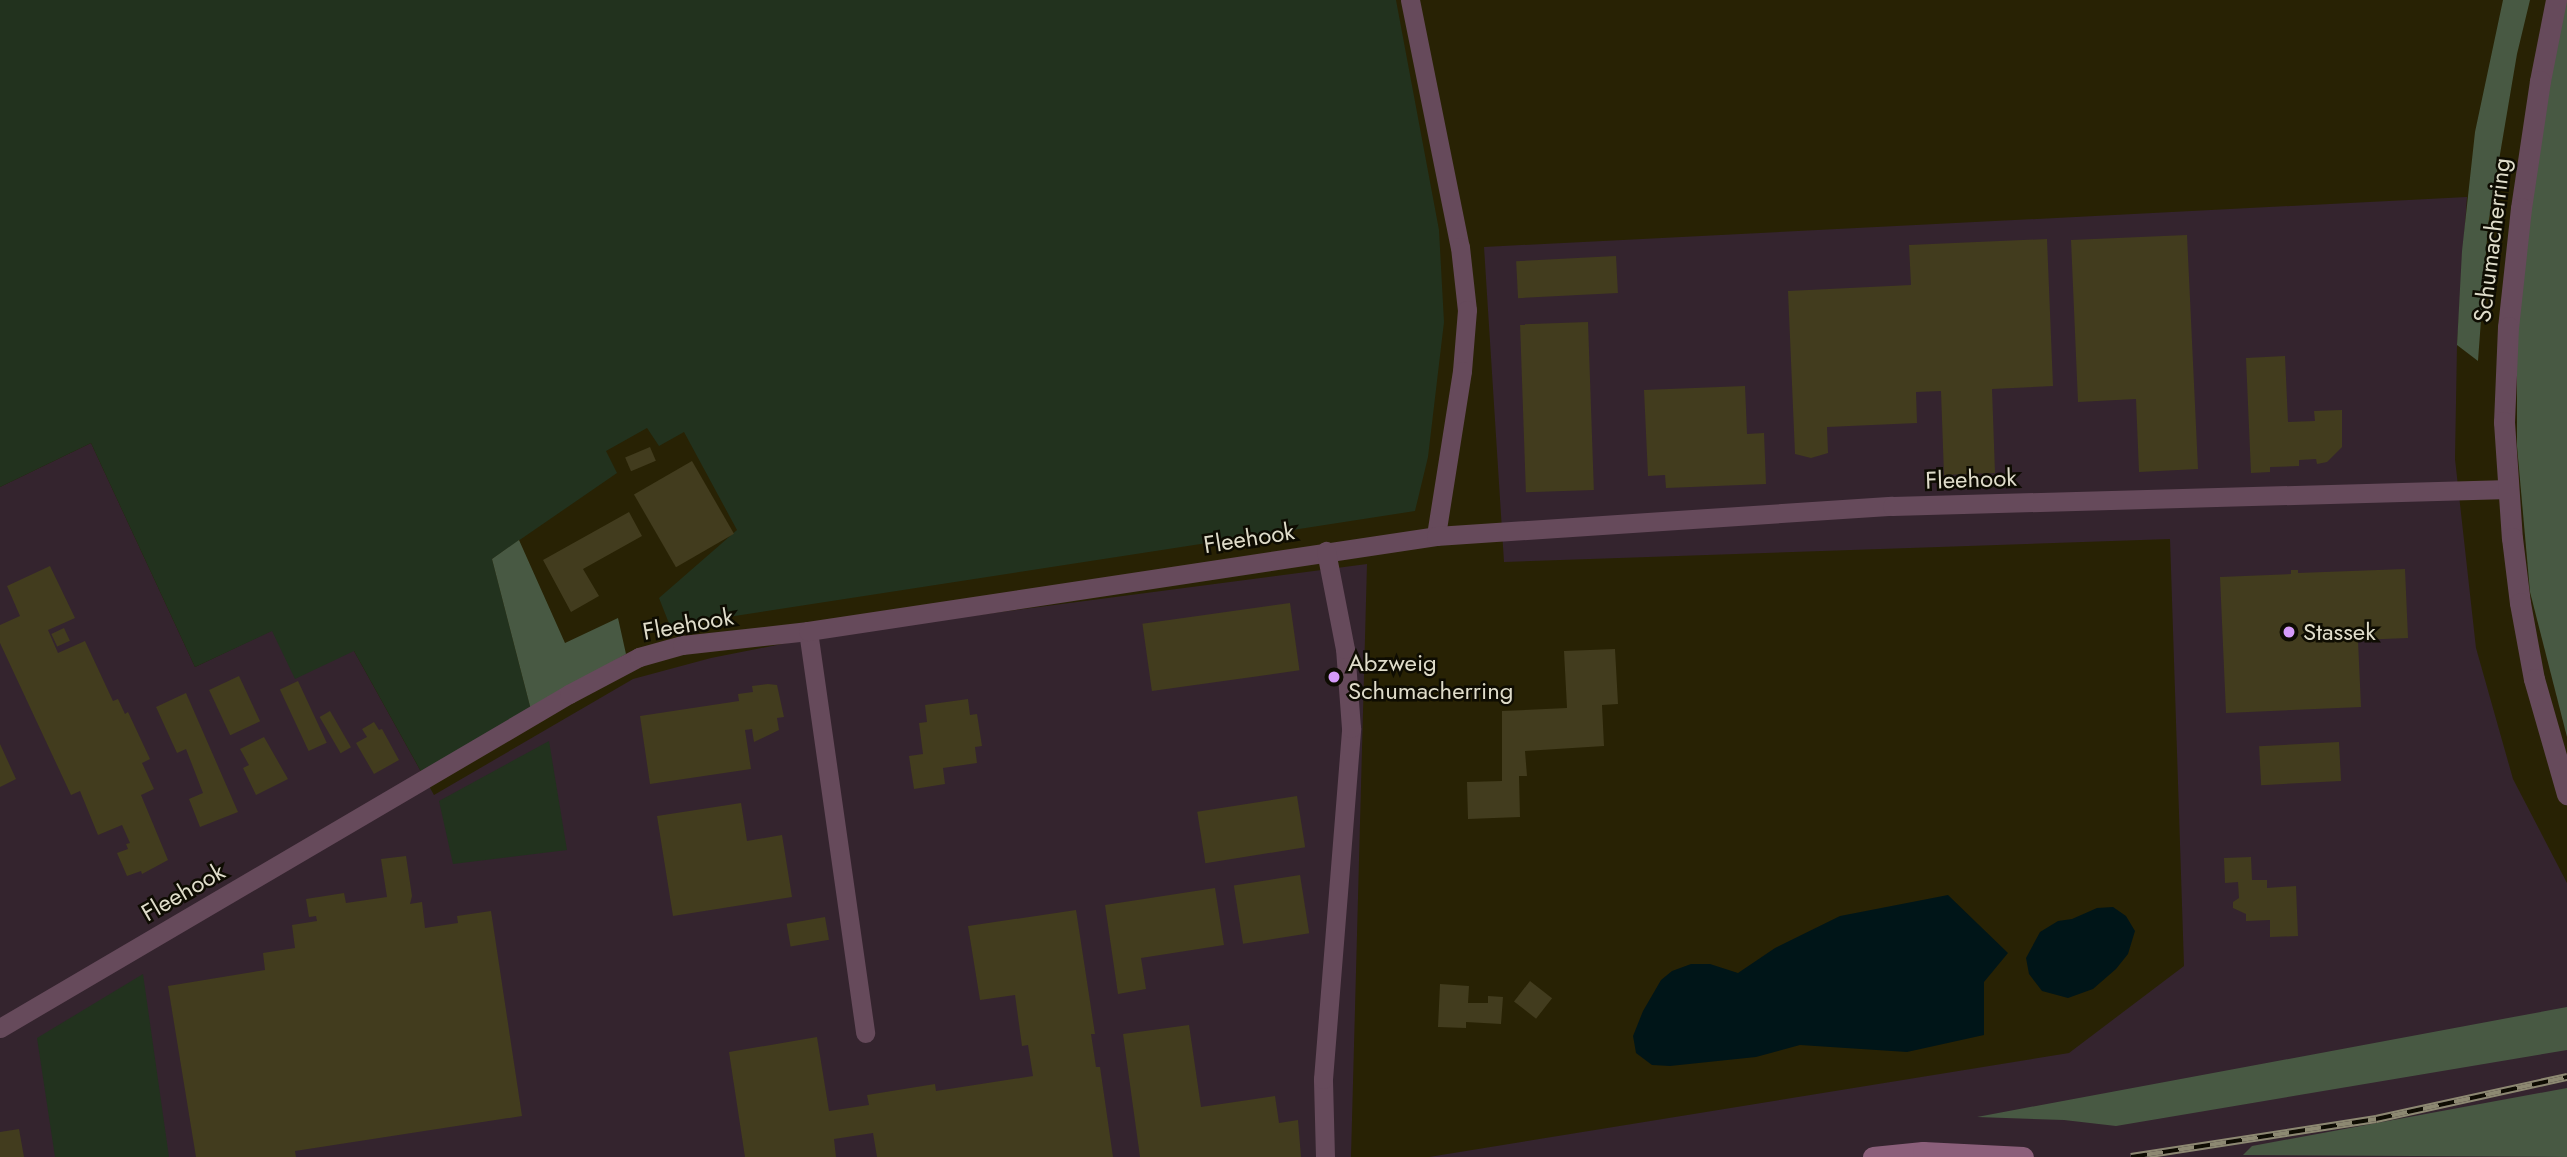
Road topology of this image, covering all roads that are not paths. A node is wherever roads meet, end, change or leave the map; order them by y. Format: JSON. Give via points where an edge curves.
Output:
{"nodes":[{"id":1,"x":1410,"y":0,"type":"edge"},
{"id":2,"x":2556,"y":0,"type":"edge"},
{"id":3,"x":2509,"y":489,"type":"junction"},
{"id":4,"x":1436,"y":536,"type":"junction"},
{"id":5,"x":1326,"y":551,"type":"junction"},
{"id":6,"x":808,"y":631,"type":"junction"},
{"id":7,"x":2567,"y":794,"type":"edge"},
{"id":8,"x":0,"y":1028,"type":"edge"},
{"id":9,"x":865,"y":1033,"type":"dead end"},
{"id":10,"x":1325,"y":1157,"type":"edge"},
{"id":11,"x":1873,"y":1157,"type":"edge"},
{"id":12,"x":2023,"y":1157,"type":"edge"}],
"edges":[{"from":1,"to":4,"type":"street","via":[[1460,247],[1467,310]]},
{"from":2,"to":3,"type":"street","name":"Schumacherring","via":[[2522,195],[2508,327],[2504,422]]},
{"from":3,"to":4,"type":"street","name":"Fleehook","via":[[1892,506]]},
{"from":3,"to":7,"type":"street","name":"Schumacherring","via":[[2532,666]]},
{"from":4,"to":5,"type":"street","name":"Fleehook"},
{"from":5,"to":6,"type":"street","name":"Fleehook"},
{"from":5,"to":10,"type":"street","via":[[1346,649],[1351,728],[1323,1079]]},
{"from":6,"to":8,"type":"street","name":"Fleehook","via":[[682,645],[639,657]]},
{"from":6,"to":9,"type":"street"},
{"from":11,"to":12,"type":"main road","via":[[1923,1152]]}]}
